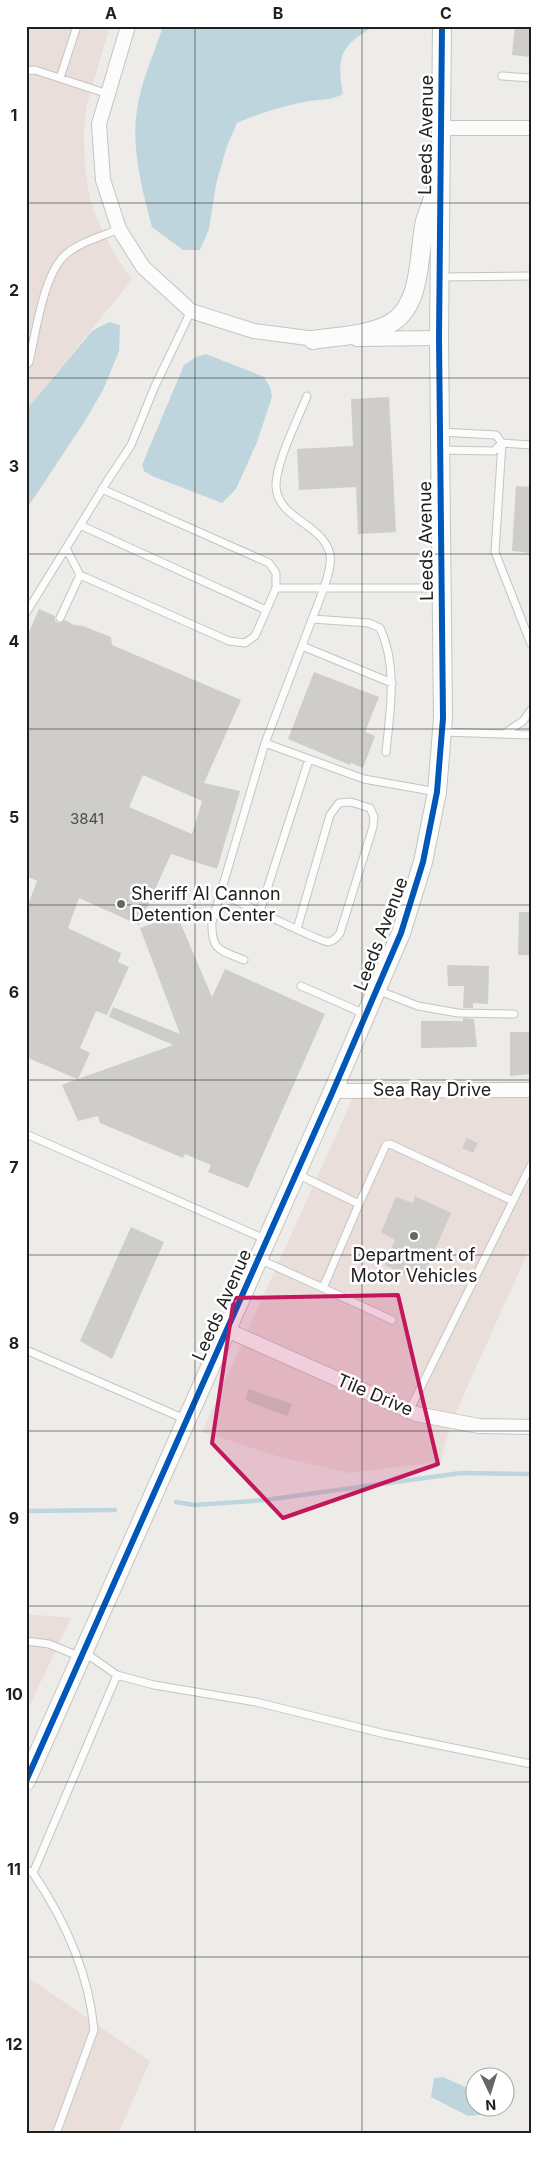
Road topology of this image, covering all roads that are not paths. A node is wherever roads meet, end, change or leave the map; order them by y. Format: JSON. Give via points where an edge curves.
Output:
{"nodes":[{"id":1,"x":77,"y":26,"type":"edge"},
{"id":2,"x":128,"y":26,"type":"edge"},
{"id":3,"x":442,"y":26,"type":"edge"},
{"id":4,"x":26,"y":71,"type":"edge"},
{"id":5,"x":502,"y":76,"type":"dead end"},
{"id":6,"x":60,"y":78,"type":"junction"},
{"id":7,"x":531,"y":78,"type":"edge"},
{"id":8,"x":108,"y":94,"type":"junction"},
{"id":9,"x":440,"y":128,"type":"junction"},
{"id":10,"x":531,"y":128,"type":"edge"},
{"id":11,"x":440,"y":175,"type":"junction"},
{"id":12,"x":120,"y":229,"type":"junction"},
{"id":13,"x":531,"y":276,"type":"edge"},
{"id":14,"x":439,"y":278,"type":"junction"},
{"id":15,"x":190,"y":311,"type":"junction"},
{"id":16,"x":438,"y":338,"type":"junction"},
{"id":17,"x":313,"y":340,"type":"junction"},
{"id":18,"x":26,"y":365,"type":"edge"},
{"id":19,"x":306,"y":396,"type":"dead end"},
{"id":20,"x":440,"y":432,"type":"junction"},
{"id":21,"x":502,"y":443,"type":"junction"},
{"id":22,"x":531,"y":445,"type":"edge"},
{"id":23,"x":440,"y":450,"type":"junction"},
{"id":24,"x":102,"y":488,"type":"junction"},
{"id":25,"x":80,"y":525,"type":"junction"},
{"id":26,"x":66,"y":548,"type":"junction"},
{"id":27,"x":80,"y":575,"type":"junction"},
{"id":28,"x":276,"y":588,"type":"junction"},
{"id":29,"x":324,"y":588,"type":"junction"},
{"id":30,"x":441,"y":588,"type":"junction"},
{"id":31,"x":266,"y":610,"type":"junction"},
{"id":32,"x":26,"y":613,"type":"edge"},
{"id":33,"x":60,"y":618,"type":"dead end"},
{"id":34,"x":312,"y":619,"type":"junction"},
{"id":35,"x":531,"y":644,"type":"edge"},
{"id":36,"x":302,"y":646,"type":"junction"},
{"id":37,"x":392,"y":683,"type":"junction"},
{"id":38,"x":531,"y":710,"type":"edge"},
{"id":39,"x":442,"y":732,"type":"junction"},
{"id":40,"x":505,"y":733,"type":"junction"},
{"id":41,"x":531,"y":736,"type":"edge"},
{"id":42,"x":265,"y":743,"type":"junction"},
{"id":43,"x":386,"y":752,"type":"dead end"},
{"id":44,"x":309,"y":759,"type":"junction"},
{"id":45,"x":437,"y":792,"type":"junction"},
{"id":46,"x":220,"y":893,"type":"junction"},
{"id":47,"x":260,"y":912,"type":"junction"},
{"id":48,"x":297,"y":929,"type":"junction"},
{"id":49,"x":244,"y":960,"type":"dead end"},
{"id":50,"x":301,"y":986,"type":"dead end"},
{"id":51,"x":377,"y":990,"type":"junction"},
{"id":52,"x":514,"y":1014,"type":"dead end"},
{"id":53,"x":366,"y":1015,"type":"junction"},
{"id":54,"x":531,"y":1090,"type":"edge"},
{"id":55,"x":333,"y":1091,"type":"junction"},
{"id":56,"x":26,"y":1134,"type":"edge"},
{"id":57,"x":531,"y":1165,"type":"edge"},
{"id":58,"x":296,"y":1174,"type":"junction"},
{"id":59,"x":513,"y":1201,"type":"junction"},
{"id":60,"x":359,"y":1204,"type":"junction"},
{"id":61,"x":267,"y":1240,"type":"junction"},
{"id":62,"x":258,"y":1259,"type":"junction"},
{"id":63,"x":323,"y":1288,"type":"junction"},
{"id":64,"x":392,"y":1320,"type":"dead end"},
{"id":65,"x":227,"y":1330,"type":"junction"},
{"id":66,"x":26,"y":1350,"type":"edge"},
{"id":67,"x":409,"y":1411,"type":"junction"},
{"id":68,"x":187,"y":1420,"type":"junction"},
{"id":69,"x":531,"y":1427,"type":"edge"},
{"id":70,"x":26,"y":1640,"type":"edge"},
{"id":71,"x":82,"y":1655,"type":"junction"},
{"id":72,"x":117,"y":1674,"type":"junction"},
{"id":73,"x":531,"y":1764,"type":"edge"},
{"id":74,"x":26,"y":1781,"type":"edge"},
{"id":75,"x":30,"y":1871,"type":"edge"},
{"id":76,"x":56,"y":2134,"type":"edge"}],
"edges":[{"from":1,"to":6,"type":"lane"},
{"from":2,"to":8,"type":"street"},
{"from":3,"to":9,"type":"street","name":"Leeds Avenue"},
{"from":4,"to":6,"type":"lane","via":[[35,70]]},
{"from":5,"to":7,"type":"lane"},
{"from":6,"to":8,"type":"lane"},
{"from":8,"to":12,"type":"street","via":[[99,124],[103,180]]},
{"from":9,"to":10,"type":"street"},
{"from":9,"to":11,"type":"street","name":"Leeds Avenue"},
{"from":11,"to":14,"type":"street","name":"Leeds Avenue"},
{"from":11,"to":17,"type":"street","via":[[425,222],[415,289],[404,311],[391,323],[369,331]]},
{"from":12,"to":15,"type":"street","via":[[144,267]]},
{"from":12,"to":18,"type":"lane","via":[[89,241],[64,256],[48,282]]},
{"from":13,"to":14,"type":"lane"},
{"from":14,"to":16,"type":"street","name":"Leeds Avenue"},
{"from":15,"to":17,"type":"street","via":[[254,331]]},
{"from":15,"to":24,"type":"lane","via":[[131,445]]},
{"from":16,"to":17,"type":"street"},
{"from":16,"to":20,"type":"street","name":"Leeds Avenue"},
{"from":19,"to":29,"type":"lane","via":[[277,475],[276,489],[282,505],[324,541],[330,555]]},
{"from":20,"to":21,"type":"lane","via":[[496,435]]},
{"from":20,"to":23,"type":"street","name":"Leeds Avenue"},
{"from":21,"to":22,"type":"lane"},
{"from":21,"to":23,"type":"lane","via":[[494,452]]},
{"from":21,"to":35,"type":"lane","via":[[495,552]]},
{"from":23,"to":30,"type":"street","name":"Leeds Avenue"},
{"from":24,"to":25,"type":"lane"},
{"from":24,"to":28,"type":"lane","via":[[269,563],[276,573]]},
{"from":25,"to":26,"type":"lane"},
{"from":25,"to":31,"type":"lane"},
{"from":26,"to":27,"type":"lane"},
{"from":26,"to":32,"type":"lane"},
{"from":27,"to":31,"type":"lane","via":[[229,641],[245,643],[255,636]]},
{"from":27,"to":33,"type":"lane"},
{"from":28,"to":29,"type":"lane"},
{"from":28,"to":31,"type":"lane"},
{"from":29,"to":30,"type":"lane"},
{"from":29,"to":34,"type":"lane"},
{"from":30,"to":39,"type":"street","name":"Leeds Avenue"},
{"from":34,"to":36,"type":"lane"},
{"from":34,"to":37,"type":"lane","via":[[369,623],[380,628],[386,641]]},
{"from":36,"to":37,"type":"lane"},
{"from":36,"to":42,"type":"lane"},
{"from":37,"to":43,"type":"lane"},
{"from":38,"to":40,"type":"lane","via":[[523,721]]},
{"from":39,"to":40,"type":"lane"},
{"from":39,"to":45,"type":"street","name":"Leeds Avenue"},
{"from":40,"to":41,"type":"lane"},
{"from":42,"to":44,"type":"lane"},
{"from":42,"to":46,"type":"lane"},
{"from":44,"to":45,"type":"lane","via":[[364,780]]},
{"from":44,"to":47,"type":"lane"},
{"from":45,"to":51,"type":"street","name":"Leeds Avenue","via":[[424,862],[401,933]]},
{"from":46,"to":47,"type":"lane"},
{"from":46,"to":49,"type":"lane","via":[[211,938],[219,949]]},
{"from":47,"to":48,"type":"lane"},
{"from":48,"to":48,"type":"lane","via":[[326,942],[335,940],[340,933],[373,827],[374,817],[370,808],[351,802],[339,804],[330,815]]},
{"from":50,"to":53,"type":"lane"},
{"from":51,"to":52,"type":"lane","via":[[418,1006],[458,1013]]},
{"from":51,"to":53,"type":"street","name":"Leeds Avenue"},
{"from":53,"to":55,"type":"street","name":"Leeds Avenue"},
{"from":54,"to":55,"type":"street","name":"Sea Ray Drive"},
{"from":55,"to":58,"type":"street","name":"Leeds Avenue"},
{"from":56,"to":61,"type":"lane"},
{"from":57,"to":59,"type":"lane"},
{"from":58,"to":60,"type":"lane"},
{"from":58,"to":61,"type":"street","name":"Leeds Avenue"},
{"from":59,"to":60,"type":"lane","via":[[390,1144],[386,1145]]},
{"from":59,"to":67,"type":"lane"},
{"from":60,"to":63,"type":"lane"},
{"from":61,"to":62,"type":"street","name":"Leeds Avenue"},
{"from":62,"to":63,"type":"lane"},
{"from":62,"to":65,"type":"street","name":"Leeds Avenue"},
{"from":63,"to":64,"type":"lane"},
{"from":65,"to":67,"type":"street","name":"Tile Drive"},
{"from":65,"to":68,"type":"street","name":"Leeds Avenue"},
{"from":66,"to":68,"type":"lane"},
{"from":67,"to":69,"type":"street","name":"Tile Drive","via":[[479,1426]]},
{"from":68,"to":71,"type":"street","name":"Leeds Avenue"},
{"from":70,"to":71,"type":"lane"},
{"from":71,"to":72,"type":"lane"},
{"from":71,"to":74,"type":"street","name":"Leeds Avenue"},
{"from":72,"to":73,"type":"lane","via":[[154,1685],[256,1702],[395,1736]]},
{"from":72,"to":75,"type":"lane"},
{"from":75,"to":76,"type":"lane","via":[[61,1918],[93,2015],[94,2030]]}]}
